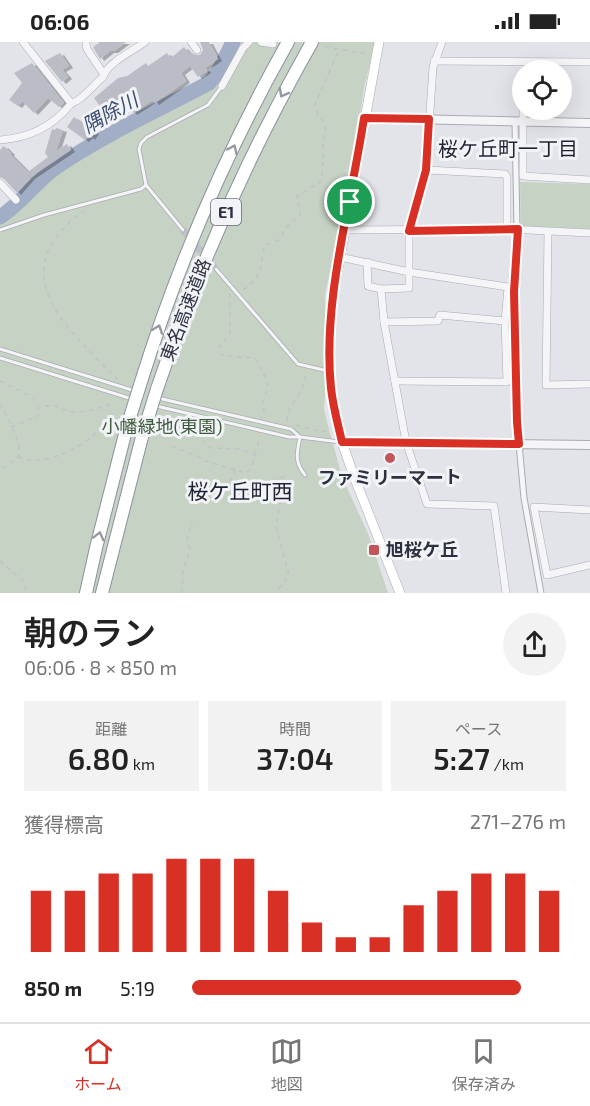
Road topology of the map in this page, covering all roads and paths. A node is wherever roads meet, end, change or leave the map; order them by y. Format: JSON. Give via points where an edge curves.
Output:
{"nodes":[{"id":1,"x":23,"y":42,"type":"edge"},
{"id":2,"x":145,"y":42,"type":"edge"},
{"id":3,"x":191,"y":42,"type":"edge"},
{"id":4,"x":249,"y":42,"type":"edge"},
{"id":5,"x":261,"y":42,"type":"edge"},
{"id":6,"x":288,"y":42,"type":"edge"},
{"id":7,"x":312,"y":42,"type":"edge"},
{"id":8,"x":379,"y":42,"type":"edge"},
{"id":9,"x":442,"y":42,"type":"edge"},
{"id":10,"x":87,"y":43,"type":"edge"},
{"id":11,"x":273,"y":44,"type":"dead end"},
{"id":12,"x":325,"y":47,"type":"dead end"},
{"id":13,"x":197,"y":50,"type":"dead end"},
{"id":14,"x":339,"y":50,"type":"junction"},
{"id":15,"x":376,"y":55,"type":"junction"},
{"id":16,"x":434,"y":61,"type":"junction"},
{"id":17,"x":590,"y":62,"type":"edge"},
{"id":18,"x":572,"y":63,"type":"edge"},
{"id":19,"x":512,"y":66,"type":"edge"},
{"id":20,"x":103,"y":73,"type":"junction"},
{"id":21,"x":222,"y":86,"type":"joint"},
{"id":22,"x":71,"y":104,"type":"junction"},
{"id":23,"x":364,"y":118,"type":"junction"},
{"id":24,"x":429,"y":119,"type":"junction"},
{"id":25,"x":519,"y":122,"type":"junction"},
{"id":26,"x":590,"y":123,"type":"edge"},
{"id":27,"x":0,"y":140,"type":"edge"},
{"id":28,"x":426,"y":170,"type":"junction"},
{"id":29,"x":590,"y":180,"type":"edge"},
{"id":30,"x":0,"y":183,"type":"edge"},
{"id":31,"x":146,"y":185,"type":"junction"},
{"id":32,"x":16,"y":200,"type":"dead end"},
{"id":33,"x":91,"y":203,"type":"junction"},
{"id":34,"x":507,"y":229,"type":"junction"},
{"id":35,"x":518,"y":229,"type":"junction"},
{"id":36,"x":0,"y":230,"type":"edge"},
{"id":37,"x":183,"y":230,"type":"tunnel mouth"},
{"id":38,"x":345,"y":230,"type":"junction"},
{"id":39,"x":409,"y":231,"type":"junction"},
{"id":40,"x":548,"y":232,"type":"junction"},
{"id":41,"x":56,"y":233,"type":"dead end"},
{"id":42,"x":590,"y":233,"type":"edge"},
{"id":43,"x":340,"y":257,"type":"junction"},
{"id":44,"x":367,"y":262,"type":"junction"},
{"id":45,"x":216,"y":269,"type":"tunnel mouth"},
{"id":46,"x":409,"y":272,"type":"junction"},
{"id":47,"x":40,"y":274,"type":"dead end"},
{"id":48,"x":40,"y":281,"type":"dead end"},
{"id":49,"x":232,"y":287,"type":"junction"},
{"id":50,"x":381,"y":289,"type":"junction"},
{"id":51,"x":43,"y":291,"type":"dead end"},
{"id":52,"x":238,"y":294,"type":"junction"},
{"id":53,"x":49,"y":306,"type":"dead end"},
{"id":54,"x":54,"y":315,"type":"dead end"},
{"id":55,"x":505,"y":321,"type":"junction"},
{"id":56,"x":384,"y":322,"type":"junction"},
{"id":57,"x":0,"y":349,"type":"edge"},
{"id":58,"x":0,"y":358,"type":"edge"},
{"id":59,"x":304,"y":367,"type":"junction"},
{"id":60,"x":330,"y":371,"type":"junction"},
{"id":61,"x":106,"y":377,"type":"dead end"},
{"id":62,"x":0,"y":381,"type":"edge"},
{"id":63,"x":395,"y":381,"type":"junction"},
{"id":64,"x":590,"y":384,"type":"edge"},
{"id":65,"x":142,"y":389,"type":"junction"},
{"id":66,"x":156,"y":393,"type":"junction"},
{"id":67,"x":111,"y":397,"type":"dead end"},
{"id":68,"x":141,"y":402,"type":"dead end"},
{"id":69,"x":0,"y":404,"type":"edge"},
{"id":70,"x":152,"y":405,"type":"dead end"},
{"id":71,"x":38,"y":408,"type":"junction"},
{"id":72,"x":261,"y":418,"type":"dead end"},
{"id":73,"x":287,"y":423,"type":"dead end"},
{"id":74,"x":296,"y":425,"type":"dead end"},
{"id":75,"x":331,"y":426,"type":"dead end"},
{"id":76,"x":11,"y":427,"type":"junction"},
{"id":77,"x":178,"y":427,"type":"dead end"},
{"id":78,"x":262,"y":431,"type":"junction"},
{"id":79,"x":94,"y":432,"type":"dead end"},
{"id":80,"x":300,"y":437,"type":"junction"},
{"id":81,"x":342,"y":442,"type":"junction"},
{"id":82,"x":406,"y":442,"type":"junction"},
{"id":83,"x":519,"y":444,"type":"junction"},
{"id":84,"x":590,"y":445,"type":"edge"},
{"id":85,"x":172,"y":446,"type":"dead end"},
{"id":86,"x":255,"y":455,"type":"junction"},
{"id":87,"x":18,"y":457,"type":"junction"},
{"id":88,"x":0,"y":470,"type":"edge"},
{"id":89,"x":234,"y":470,"type":"junction"},
{"id":90,"x":305,"y":475,"type":"dead end"},
{"id":91,"x":590,"y":510,"type":"edge"},
{"id":92,"x":192,"y":521,"type":"dead end"},
{"id":93,"x":0,"y":561,"type":"edge"},
{"id":94,"x":590,"y":565,"type":"edge"},
{"id":95,"x":27,"y":593,"type":"edge"},
{"id":96,"x":86,"y":593,"type":"edge"},
{"id":97,"x":102,"y":593,"type":"edge"},
{"id":98,"x":182,"y":593,"type":"edge"},
{"id":99,"x":276,"y":593,"type":"edge"},
{"id":100,"x":400,"y":593,"type":"edge"},
{"id":101,"x":506,"y":593,"type":"edge"},
{"id":102,"x":541,"y":593,"type":"edge"}],
"edges":[{"from":1,"to":22,"type":"street"},
{"from":2,"to":20,"type":"street"},
{"from":3,"to":13,"type":"street"},
{"from":4,"to":21,"type":"street"},
{"from":5,"to":11,"type":"street"},
{"from":65,"to":6,"type":"highway","name":"東名高速道路","number":"E1","one_way":true,"via":[[173,288],[238,138]]},
{"from":7,"to":66,"type":"highway","name":"東名高速道路","number":"E1","one_way":true,"via":[[264,128],[223,217]]},
{"from":8,"to":15,"type":"main road"},
{"from":9,"to":16,"type":"street"},
{"from":10,"to":20,"type":"street"},
{"from":12,"to":14,"type":"path"},
{"from":14,"to":15,"type":"path"},
{"from":14,"to":52,"type":"path","via":[[315,104],[326,130],[320,182],[297,196],[300,215],[279,240],[266,244],[260,273]]},
{"from":15,"to":23,"type":"main road"},
{"from":16,"to":19,"type":"street"},
{"from":16,"to":24,"type":"street"},
{"from":17,"to":18,"type":"street"},
{"from":20,"to":22,"type":"street"},
{"from":21,"to":31,"type":"lane","via":[[208,105],[141,143]]},
{"from":22,"to":27,"type":"street","via":[[39,131]]},
{"from":23,"to":24,"type":"street"},
{"from":23,"to":38,"type":"main road"},
{"from":24,"to":25,"type":"street"},
{"from":24,"to":28,"type":"street"},
{"from":25,"to":26,"type":"street"},
{"from":25,"to":29,"type":"street","via":[[523,176]]},
{"from":25,"to":35,"type":"street"},
{"from":28,"to":34,"type":"street","via":[[505,174]]},
{"from":28,"to":39,"type":"street"},
{"from":30,"to":32,"type":"street"},
{"from":31,"to":33,"type":"lane"},
{"from":31,"to":37,"type":"lane"},
{"from":33,"to":36,"type":"lane"},
{"from":33,"to":41,"type":"path"},
{"from":34,"to":35,"type":"street"},
{"from":34,"to":39,"type":"street"},
{"from":35,"to":40,"type":"street"},
{"from":35,"to":83,"type":"street","via":[[514,292]]},
{"from":38,"to":39,"type":"street"},
{"from":38,"to":43,"type":"main road"},
{"from":39,"to":46,"type":"street"},
{"from":40,"to":42,"type":"street"},
{"from":40,"to":64,"type":"street","via":[[546,385]]},
{"from":43,"to":44,"type":"street"},
{"from":43,"to":60,"type":"main road","via":[[332,305]]},
{"from":44,"to":46,"type":"street"},
{"from":44,"to":50,"type":"street","via":[[368,286]]},
{"from":45,"to":49,"type":"lane"},
{"from":46,"to":50,"type":"street","via":[[409,288]]},
{"from":46,"to":55,"type":"street","via":[[508,287]]},
{"from":47,"to":48,"type":"path"},
{"from":49,"to":52,"type":"lane"},
{"from":49,"to":72,"type":"path","via":[[230,334],[219,347],[220,353],[255,358],[268,387]]},
{"from":50,"to":56,"type":"street"},
{"from":51,"to":53,"type":"path"},
{"from":52,"to":59,"type":"lane"},
{"from":54,"to":61,"type":"path","via":[[117,380]]},
{"from":55,"to":56,"type":"street","via":[[440,315],[438,321]]},
{"from":55,"to":63,"type":"street","via":[[507,382]]},
{"from":56,"to":63,"type":"street"},
{"from":57,"to":65,"type":"lane"},
{"from":58,"to":68,"type":"lane"},
{"from":59,"to":60,"type":"lane"},
{"from":59,"to":73,"type":"path","via":[[303,388],[290,408]]},
{"from":60,"to":81,"type":"main road"},
{"from":62,"to":71,"type":"path","via":[[34,398]]},
{"from":63,"to":82,"type":"street"},
{"from":96,"to":65,"type":"highway","name":"東名高速道路","number":"E1","one_way":true,"bridge":true,"via":[[126,430]]},
{"from":66,"to":80,"type":"lane","via":[[291,429]]},
{"from":66,"to":97,"type":"highway","name":"東名高速道路","number":"E1","bridge":true},
{"from":67,"to":71,"type":"path","via":[[108,406],[83,412],[54,404]]},
{"from":69,"to":76,"type":"path"},
{"from":70,"to":78,"type":"lane"},
{"from":71,"to":76,"type":"path","via":[[40,413],[36,417]]},
{"from":74,"to":75,"type":"path","via":[[322,432]]},
{"from":76,"to":87,"type":"path","via":[[18,442]]},
{"from":77,"to":86,"type":"path","via":[[191,431],[211,448],[240,449]]},
{"from":78,"to":80,"type":"lane"},
{"from":78,"to":86,"type":"path"},
{"from":79,"to":87,"type":"path","via":[[79,446],[55,456],[40,460]]},
{"from":80,"to":81,"type":"lane"},
{"from":80,"to":90,"type":"lane","via":[[297,463]]},
{"from":81,"to":82,"type":"street"},
{"from":81,"to":100,"type":"main road"},
{"from":82,"to":83,"type":"street"},
{"from":82,"to":101,"type":"street","via":[[427,504],[494,506]]},
{"from":83,"to":84,"type":"street"},
{"from":83,"to":102,"type":"street"},
{"from":85,"to":89,"type":"path"},
{"from":86,"to":89,"type":"path","via":[[246,473]]},
{"from":87,"to":88,"type":"path"},
{"from":89,"to":99,"type":"path","via":[[229,484],[242,491],[284,477],[276,527],[289,575]]},
{"from":91,"to":94,"type":"street","via":[[534,507],[547,575]]},
{"from":92,"to":98,"type":"path"},
{"from":93,"to":95,"type":"path","via":[[23,580]]}]}
